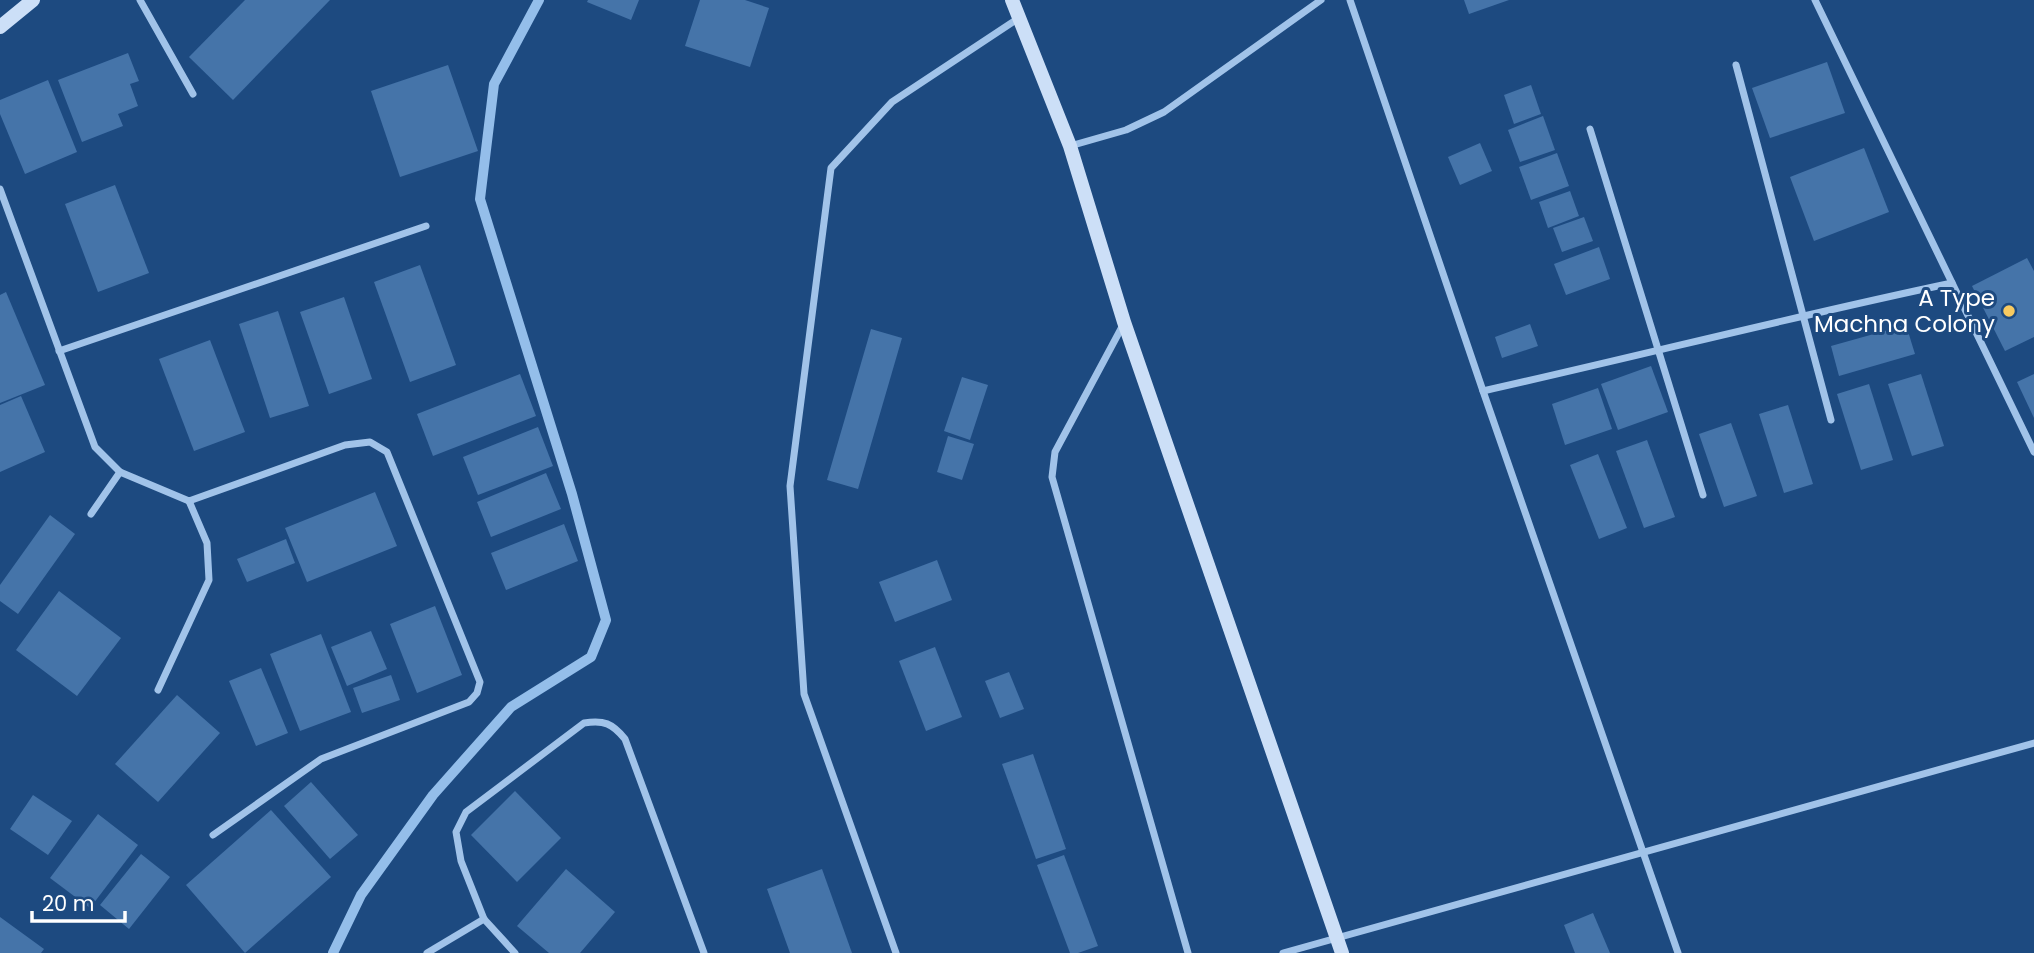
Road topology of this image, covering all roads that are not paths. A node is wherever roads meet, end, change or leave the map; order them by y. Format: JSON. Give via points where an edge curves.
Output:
{"nodes":[{"id":1,"x":33,"y":0,"type":"edge"},
{"id":2,"x":140,"y":0,"type":"edge"},
{"id":3,"x":1012,"y":0,"type":"edge"},
{"id":4,"x":1321,"y":0,"type":"edge"},
{"id":5,"x":1350,"y":0,"type":"edge"},
{"id":6,"x":1815,"y":0,"type":"edge"},
{"id":7,"x":1020,"y":18,"type":"junction"},
{"id":8,"x":0,"y":27,"type":"edge"},
{"id":9,"x":1736,"y":65,"type":"dead end"},
{"id":10,"x":193,"y":94,"type":"dead end"},
{"id":11,"x":1590,"y":129,"type":"dead end"},
{"id":12,"x":1070,"y":146,"type":"junction"},
{"id":13,"x":0,"y":189,"type":"edge"},
{"id":14,"x":426,"y":226,"type":"dead end"},
{"id":15,"x":1952,"y":283,"type":"junction"},
{"id":16,"x":1803,"y":314,"type":"junction"},
{"id":17,"x":1124,"y":322,"type":"junction"},
{"id":18,"x":59,"y":351,"type":"junction"},
{"id":19,"x":1659,"y":351,"type":"junction"},
{"id":20,"x":1483,"y":391,"type":"junction"},
{"id":21,"x":1831,"y":420,"type":"dead end"},
{"id":22,"x":2034,"y":452,"type":"edge"},
{"id":23,"x":120,"y":472,"type":"junction"},
{"id":24,"x":1703,"y":495,"type":"dead end"},
{"id":25,"x":189,"y":501,"type":"junction"},
{"id":26,"x":90,"y":514,"type":"dead end"},
{"id":27,"x":158,"y":690,"type":"dead end"},
{"id":28,"x":2034,"y":743,"type":"edge"},
{"id":29,"x":213,"y":835,"type":"dead end"},
{"id":30,"x":1643,"y":852,"type":"junction"},
{"id":31,"x":484,"y":919,"type":"junction"},
{"id":32,"x":1336,"y":938,"type":"junction"},
{"id":33,"x":427,"y":953,"type":"edge"},
{"id":34,"x":515,"y":953,"type":"edge"},
{"id":35,"x":704,"y":953,"type":"edge"},
{"id":36,"x":896,"y":953,"type":"edge"},
{"id":37,"x":1188,"y":953,"type":"edge"},
{"id":38,"x":1283,"y":953,"type":"edge"},
{"id":39,"x":1342,"y":953,"type":"edge"},
{"id":40,"x":1678,"y":953,"type":"edge"}],
"edges":[{"from":1,"to":8,"type":"street"},
{"from":2,"to":10,"type":"street"},
{"from":3,"to":7,"type":"street"},
{"from":4,"to":12,"type":"street","via":[[1164,112],[1126,130]]},
{"from":5,"to":20,"type":"street"},
{"from":6,"to":15,"type":"street"},
{"from":7,"to":12,"type":"street"},
{"from":7,"to":36,"type":"street","via":[[892,102],[831,168],[790,486],[804,695]]},
{"from":9,"to":16,"type":"street"},
{"from":11,"to":19,"type":"street"},
{"from":12,"to":17,"type":"street"},
{"from":13,"to":18,"type":"street"},
{"from":14,"to":18,"type":"street"},
{"from":15,"to":16,"type":"street"},
{"from":15,"to":22,"type":"street"},
{"from":16,"to":19,"type":"street"},
{"from":16,"to":21,"type":"street"},
{"from":17,"to":32,"type":"street"},
{"from":17,"to":37,"type":"street","via":[[1055,452],[1052,477]]},
{"from":18,"to":23,"type":"street","via":[[95,447]]},
{"from":19,"to":20,"type":"street"},
{"from":19,"to":24,"type":"street"},
{"from":20,"to":30,"type":"street"},
{"from":23,"to":25,"type":"street"},
{"from":23,"to":26,"type":"street"},
{"from":25,"to":27,"type":"street","via":[[207,542],[209,580]]},
{"from":25,"to":29,"type":"street","via":[[345,445],[370,442],[387,452],[480,682],[470,702],[321,759]]},
{"from":28,"to":30,"type":"street"},
{"from":30,"to":32,"type":"street"},
{"from":30,"to":40,"type":"street"},
{"from":31,"to":33,"type":"street"},
{"from":31,"to":34,"type":"street"},
{"from":31,"to":35,"type":"street","via":[[461,860],[456,832],[466,812],[584,723],[600,720],[625,738]]},
{"from":32,"to":38,"type":"street"},
{"from":32,"to":39,"type":"street"}]}
